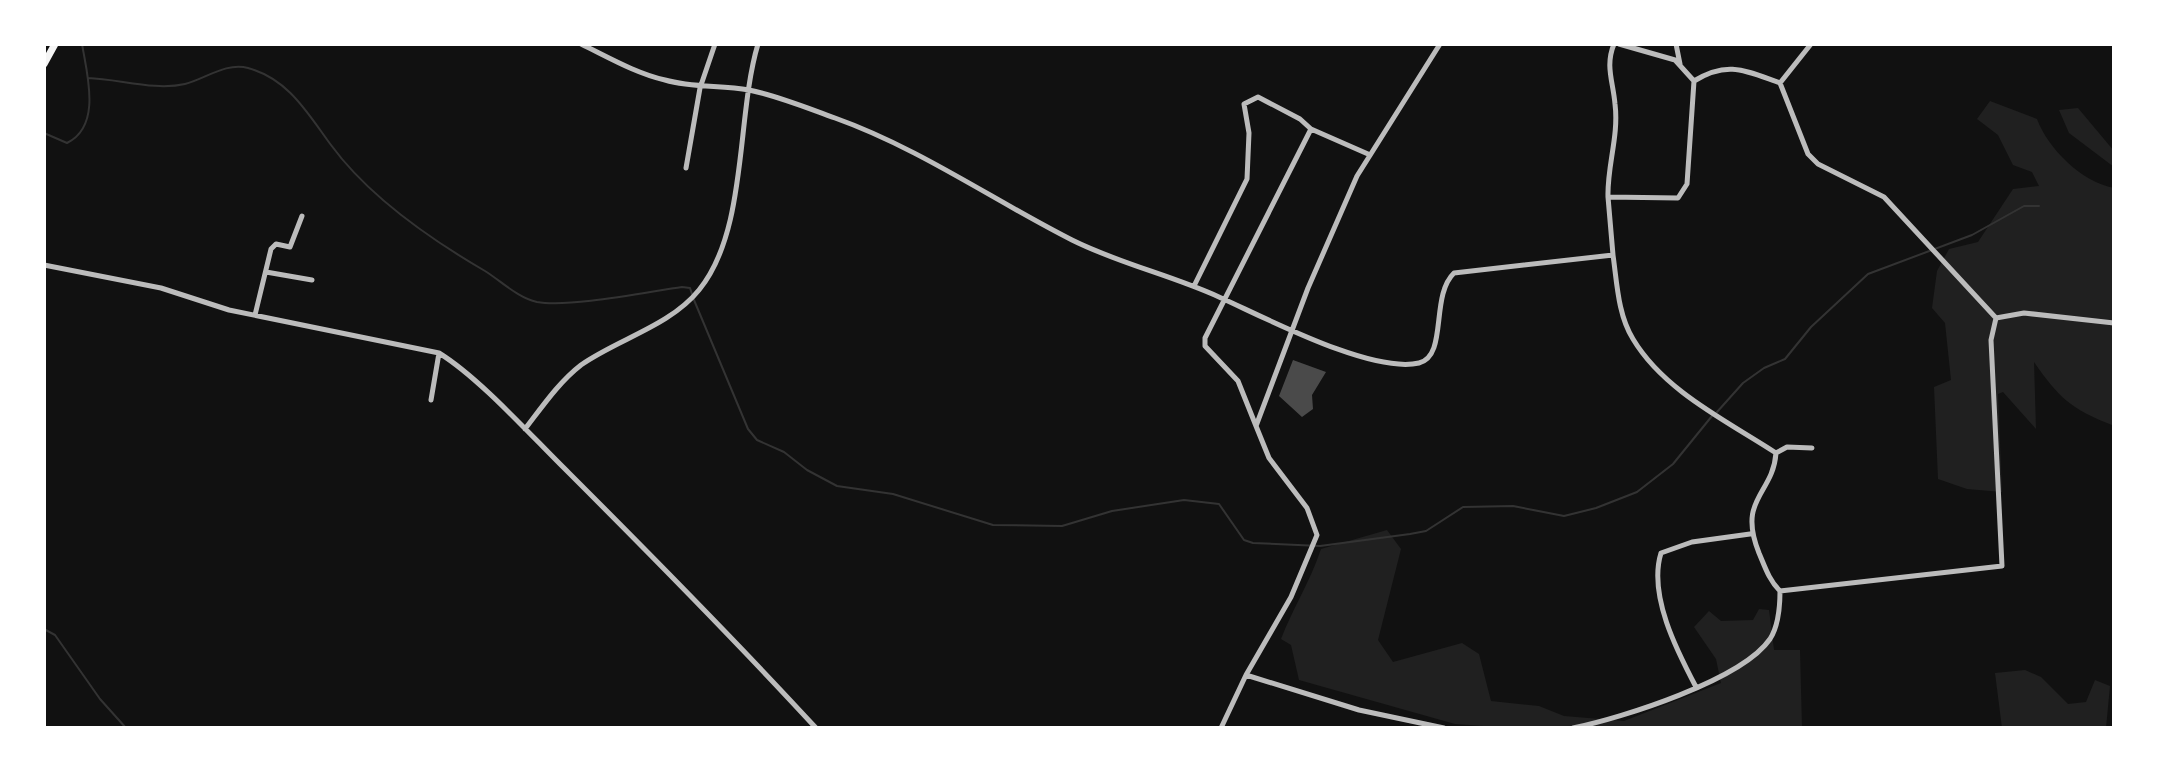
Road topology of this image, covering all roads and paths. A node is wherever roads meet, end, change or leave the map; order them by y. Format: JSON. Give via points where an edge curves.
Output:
{"nodes":[{"id":1,"x":55,"y":44,"type":"edge"},
{"id":2,"x":581,"y":44,"type":"edge"},
{"id":3,"x":715,"y":44,"type":"edge"},
{"id":4,"x":758,"y":44,"type":"edge"},
{"id":5,"x":1440,"y":44,"type":"edge"},
{"id":6,"x":1616,"y":44,"type":"edge"},
{"id":7,"x":1676,"y":44,"type":"edge"},
{"id":8,"x":1811,"y":44,"type":"edge"},
{"id":9,"x":44,"y":64,"type":"edge"},
{"id":10,"x":1680,"y":65,"type":"junction"},
{"id":11,"x":1694,"y":81,"type":"junction"},
{"id":12,"x":1780,"y":83,"type":"junction"},
{"id":13,"x":700,"y":88,"type":"junction"},
{"id":14,"x":747,"y":90,"type":"junction"},
{"id":15,"x":1311,"y":129,"type":"junction"},
{"id":16,"x":1368,"y":154,"type":"junction"},
{"id":17,"x":686,"y":168,"type":"dead end"},
{"id":18,"x":1608,"y":197,"type":"junction"},
{"id":19,"x":302,"y":216,"type":"dead end"},
{"id":20,"x":1613,"y":255,"type":"junction"},
{"id":21,"x":44,"y":265,"type":"edge"},
{"id":22,"x":266,"y":272,"type":"junction"},
{"id":23,"x":312,"y":280,"type":"dead end"},
{"id":24,"x":1194,"y":286,"type":"junction"},
{"id":25,"x":1223,"y":299,"type":"junction"},
{"id":26,"x":255,"y":315,"type":"junction"},
{"id":27,"x":1996,"y":318,"type":"junction"},
{"id":28,"x":2114,"y":323,"type":"edge"},
{"id":29,"x":1292,"y":331,"type":"junction"},
{"id":30,"x":439,"y":353,"type":"junction"},
{"id":31,"x":431,"y":400,"type":"dead end"},
{"id":32,"x":1256,"y":426,"type":"junction"},
{"id":33,"x":525,"y":429,"type":"junction"},
{"id":34,"x":1812,"y":448,"type":"dead end"},
{"id":35,"x":1776,"y":453,"type":"junction"},
{"id":36,"x":1750,"y":534,"type":"junction"},
{"id":37,"x":1780,"y":591,"type":"junction"},
{"id":38,"x":1246,"y":675,"type":"junction"},
{"id":39,"x":1696,"y":687,"type":"junction"},
{"id":40,"x":816,"y":728,"type":"edge"},
{"id":41,"x":1221,"y":728,"type":"edge"},
{"id":42,"x":1444,"y":728,"type":"edge"},
{"id":43,"x":1573,"y":728,"type":"edge"}],
"edges":[{"from":1,"to":9,"type":"main road"},
{"from":2,"to":13,"type":"street","via":[[643,74]]},
{"from":3,"to":13,"type":"street"},
{"from":4,"to":14,"type":"street"},
{"from":5,"to":16,"type":"street"},
{"from":6,"to":10,"type":"street","via":[[1652,51]]},
{"from":6,"to":18,"type":"street","via":[[1607,67],[1616,108]]},
{"from":7,"to":10,"type":"street"},
{"from":8,"to":12,"type":"street"},
{"from":10,"to":11,"type":"street"},
{"from":11,"to":12,"type":"street","via":[[1719,68]]},
{"from":11,"to":18,"type":"street","via":[[1687,184],[1682,193],[1669,200]]},
{"from":12,"to":27,"type":"street","via":[[1808,154],[1828,170],[1884,197]]},
{"from":13,"to":14,"type":"street"},
{"from":13,"to":17,"type":"street"},
{"from":14,"to":24,"type":"street","via":[[839,120],[938,165],[1071,239],[1131,267]]},
{"from":14,"to":33,"type":"street","via":[[735,194],[717,260],[697,293],[580,366]]},
{"from":15,"to":16,"type":"street"},
{"from":15,"to":24,"type":"street","via":[[1258,97],[1244,104],[1247,179]]},
{"from":15,"to":25,"type":"street"},
{"from":16,"to":29,"type":"street"},
{"from":18,"to":20,"type":"street"},
{"from":19,"to":22,"type":"street","via":[[290,247],[276,244],[271,249]]},
{"from":20,"to":29,"type":"street","via":[[1454,273],[1439,297],[1437,341],[1430,357],[1420,363],[1392,363]]},
{"from":20,"to":35,"type":"street","via":[[1618,296],[1633,339],[1649,359],[1707,411]]},
{"from":21,"to":26,"type":"street","via":[[161,288]]},
{"from":22,"to":23,"type":"street"},
{"from":22,"to":26,"type":"street"},
{"from":24,"to":25,"type":"street"},
{"from":25,"to":29,"type":"street"},
{"from":25,"to":32,"type":"street","via":[[1205,346],[1238,381]]},
{"from":26,"to":30,"type":"street"},
{"from":27,"to":28,"type":"street","via":[[2024,313]]},
{"from":27,"to":37,"type":"street","via":[[1991,340],[2002,566]]},
{"from":29,"to":32,"type":"street"},
{"from":30,"to":31,"type":"street"},
{"from":30,"to":33,"type":"street"},
{"from":32,"to":38,"type":"street","via":[[1269,458],[1317,527],[1311,553]]},
{"from":33,"to":40,"type":"street"},
{"from":34,"to":35,"type":"street","via":[[1787,447]]},
{"from":35,"to":36,"type":"street","via":[[1755,504]]},
{"from":36,"to":37,"type":"street","via":[[1766,573]]},
{"from":36,"to":39,"type":"street","via":[[1692,542],[1661,553],[1658,569],[1667,623]]},
{"from":37,"to":39,"type":"street","via":[[1777,621],[1762,648]]},
{"from":38,"to":41,"type":"street"},
{"from":38,"to":42,"type":"street","via":[[1359,710]]},
{"from":39,"to":43,"type":"street","via":[[1622,716]]}]}
